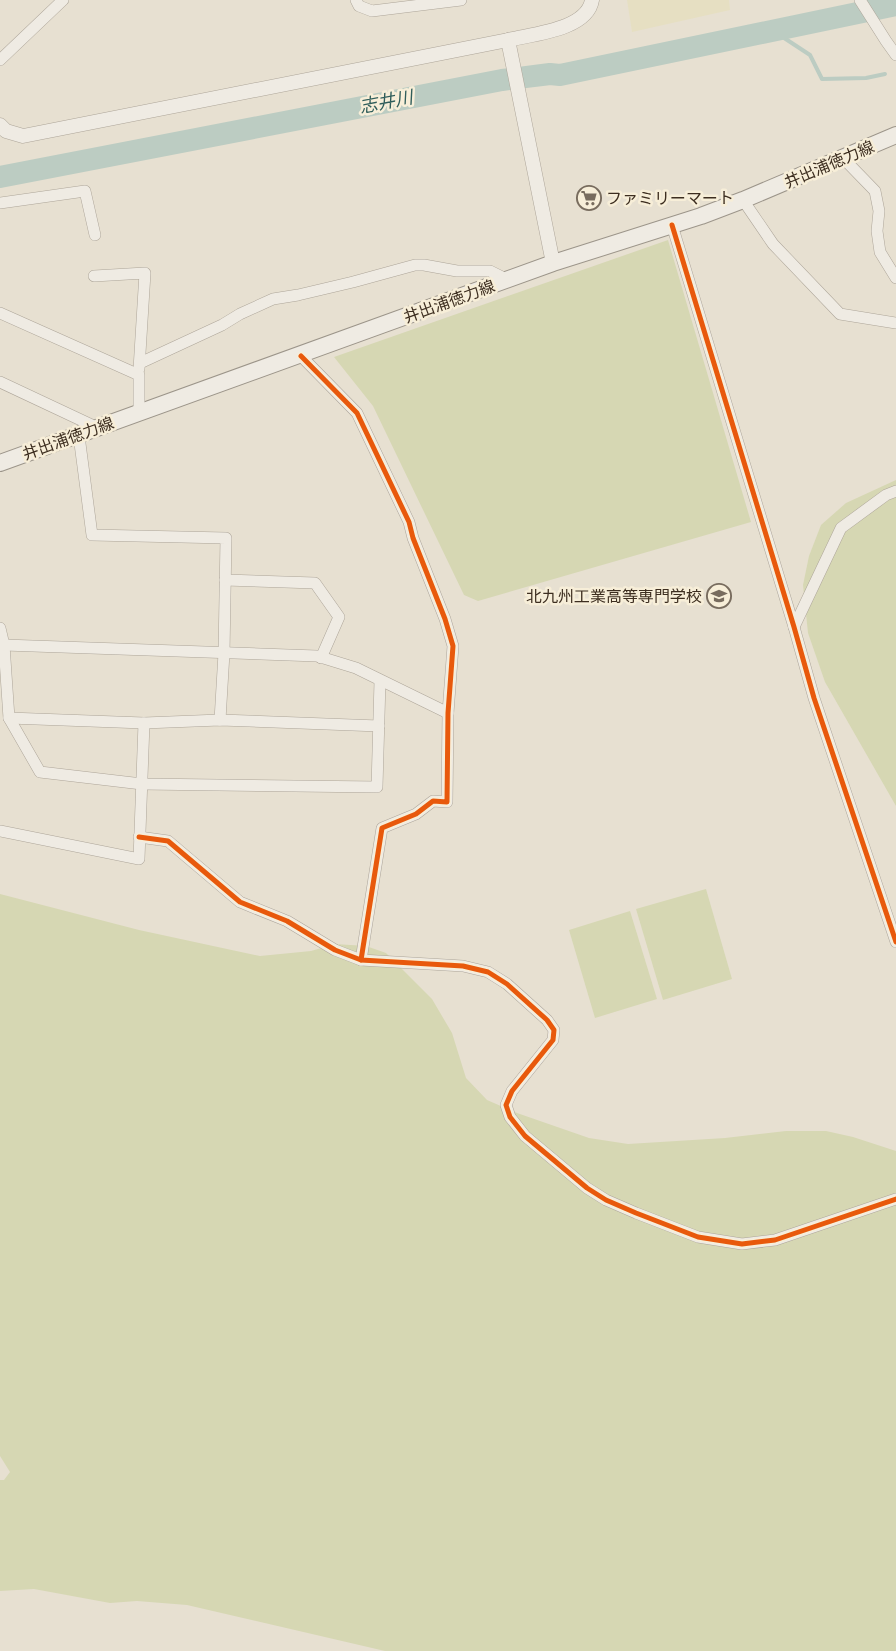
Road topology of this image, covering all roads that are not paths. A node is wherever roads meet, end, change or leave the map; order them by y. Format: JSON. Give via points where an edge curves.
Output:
{"nodes":[{"id":1,"x":63,"y":0,"type":"edge"},
{"id":2,"x":356,"y":0,"type":"edge"},
{"id":3,"x":461,"y":0,"type":"edge"},
{"id":4,"x":592,"y":0,"type":"edge"},
{"id":5,"x":860,"y":0,"type":"edge"},
{"id":6,"x":508,"y":40,"type":"junction"},
{"id":7,"x":896,"y":55,"type":"edge"},
{"id":8,"x":0,"y":60,"type":"edge"},
{"id":9,"x":0,"y":125,"type":"edge"},
{"id":10,"x":896,"y":135,"type":"edge"},
{"id":11,"x":843,"y":158,"type":"junction"},
{"id":12,"x":743,"y":200,"type":"junction"},
{"id":13,"x":0,"y":204,"type":"edge"},
{"id":14,"x":672,"y":225,"type":"junction"},
{"id":15,"x":94,"y":235,"type":"dead end"},
{"id":16,"x":553,"y":263,"type":"junction"},
{"id":17,"x":94,"y":276,"type":"dead end"},
{"id":18,"x":896,"y":278,"type":"edge"},
{"id":19,"x":508,"y":280,"type":"junction"},
{"id":20,"x":0,"y":313,"type":"edge"},
{"id":21,"x":896,"y":323,"type":"edge"},
{"id":22,"x":301,"y":356,"type":"junction"},
{"id":23,"x":140,"y":363,"type":"junction"},
{"id":24,"x":139,"y":375,"type":"junction"},
{"id":25,"x":0,"y":382,"type":"edge"},
{"id":26,"x":139,"y":412,"type":"junction"},
{"id":27,"x":98,"y":428,"type":"junction"},
{"id":28,"x":79,"y":436,"type":"junction"},
{"id":29,"x":0,"y":463,"type":"edge"},
{"id":30,"x":896,"y":491,"type":"edge"},
{"id":31,"x":225,"y":580,"type":"junction"},
{"id":32,"x":794,"y":627,"type":"junction"},
{"id":33,"x":0,"y":628,"type":"edge"},
{"id":34,"x":4,"y":645,"type":"junction"},
{"id":35,"x":224,"y":653,"type":"junction"},
{"id":36,"x":321,"y":658,"type":"junction"},
{"id":37,"x":380,"y":681,"type":"junction"},
{"id":38,"x":448,"y":713,"type":"junction"},
{"id":39,"x":9,"y":718,"type":"junction"},
{"id":40,"x":220,"y":720,"type":"junction"},
{"id":41,"x":144,"y":723,"type":"junction"},
{"id":42,"x":379,"y":726,"type":"junction"},
{"id":43,"x":142,"y":784,"type":"junction"},
{"id":44,"x":0,"y":831,"type":"edge"},
{"id":45,"x":139,"y":837,"type":"junction"},
{"id":46,"x":896,"y":942,"type":"edge"},
{"id":47,"x":361,"y":960,"type":"junction"},
{"id":48,"x":896,"y":1199,"type":"edge"}],
"edges":[{"from":1,"to":8,"type":"street"},
{"from":2,"to":3,"type":"street","via":[[359,6],[372,11]]},
{"from":4,"to":6,"type":"street","via":[[588,13],[570,25]]},
{"from":5,"to":7,"type":"street"},
{"from":6,"to":9,"type":"street","via":[[23,136],[6,131]]},
{"from":6,"to":16,"type":"street"},
{"from":10,"to":11,"type":"main road","name":"井出浦徳力線"},
{"from":11,"to":12,"type":"main road","name":"井出浦徳力線"},
{"from":11,"to":18,"type":"street","via":[[875,191],[880,252]]},
{"from":12,"to":14,"type":"main road","name":"井出浦徳力線"},
{"from":12,"to":21,"type":"street","via":[[773,244],[840,314]]},
{"from":13,"to":15,"type":"street","via":[[86,191]]},
{"from":14,"to":16,"type":"main road","name":"井出浦徳力線"},
{"from":14,"to":32,"type":"street"},
{"from":16,"to":19,"type":"main road","name":"井出浦徳力線"},
{"from":17,"to":23,"type":"street","via":[[145,273]]},
{"from":19,"to":22,"type":"main road","name":"井出浦徳力線"},
{"from":19,"to":23,"type":"street","via":[[490,271],[457,271],[415,265],[335,287],[273,299]]},
{"from":20,"to":24,"type":"street"},
{"from":22,"to":26,"type":"main road","name":"井出浦徳力線"},
{"from":22,"to":38,"type":"street","via":[[357,413],[409,522],[453,646]]},
{"from":23,"to":24,"type":"street"},
{"from":24,"to":26,"type":"street"},
{"from":25,"to":27,"type":"street"},
{"from":26,"to":27,"type":"main road","name":"井出浦徳力線"},
{"from":27,"to":28,"type":"main road","name":"井出浦徳力線"},
{"from":28,"to":29,"type":"main road","name":"井出浦徳力線"},
{"from":28,"to":31,"type":"street","via":[[92,535],[226,538]]},
{"from":30,"to":32,"type":"street","via":[[841,528]]},
{"from":31,"to":35,"type":"street"},
{"from":31,"to":36,"type":"street","via":[[315,583],[339,617]]},
{"from":32,"to":46,"type":"street","via":[[814,698]]},
{"from":33,"to":34,"type":"street"},
{"from":34,"to":35,"type":"street"},
{"from":34,"to":39,"type":"street"},
{"from":35,"to":36,"type":"street"},
{"from":35,"to":40,"type":"street"},
{"from":36,"to":37,"type":"street","via":[[356,668]]},
{"from":37,"to":38,"type":"street"},
{"from":37,"to":42,"type":"street"},
{"from":38,"to":47,"type":"street","via":[[447,802],[433,800],[416,814],[382,828]]},
{"from":39,"to":41,"type":"street"},
{"from":39,"to":43,"type":"street","via":[[40,772]]},
{"from":40,"to":41,"type":"street"},
{"from":40,"to":42,"type":"street"},
{"from":41,"to":43,"type":"street"},
{"from":42,"to":43,"type":"street","via":[[377,786]]},
{"from":43,"to":45,"type":"street"},
{"from":44,"to":45,"type":"street","via":[[139,859]]},
{"from":45,"to":47,"type":"street","via":[[168,841],[240,902],[287,921],[335,950]]},
{"from":47,"to":48,"type":"street","via":[[463,966],[488,972],[507,984],[547,1020],[554,1030],[553,1040],[512,1091],[506,1105],[510,1117],[525,1136],[606,1200],[698,1237],[742,1244],[775,1240]]}]}
